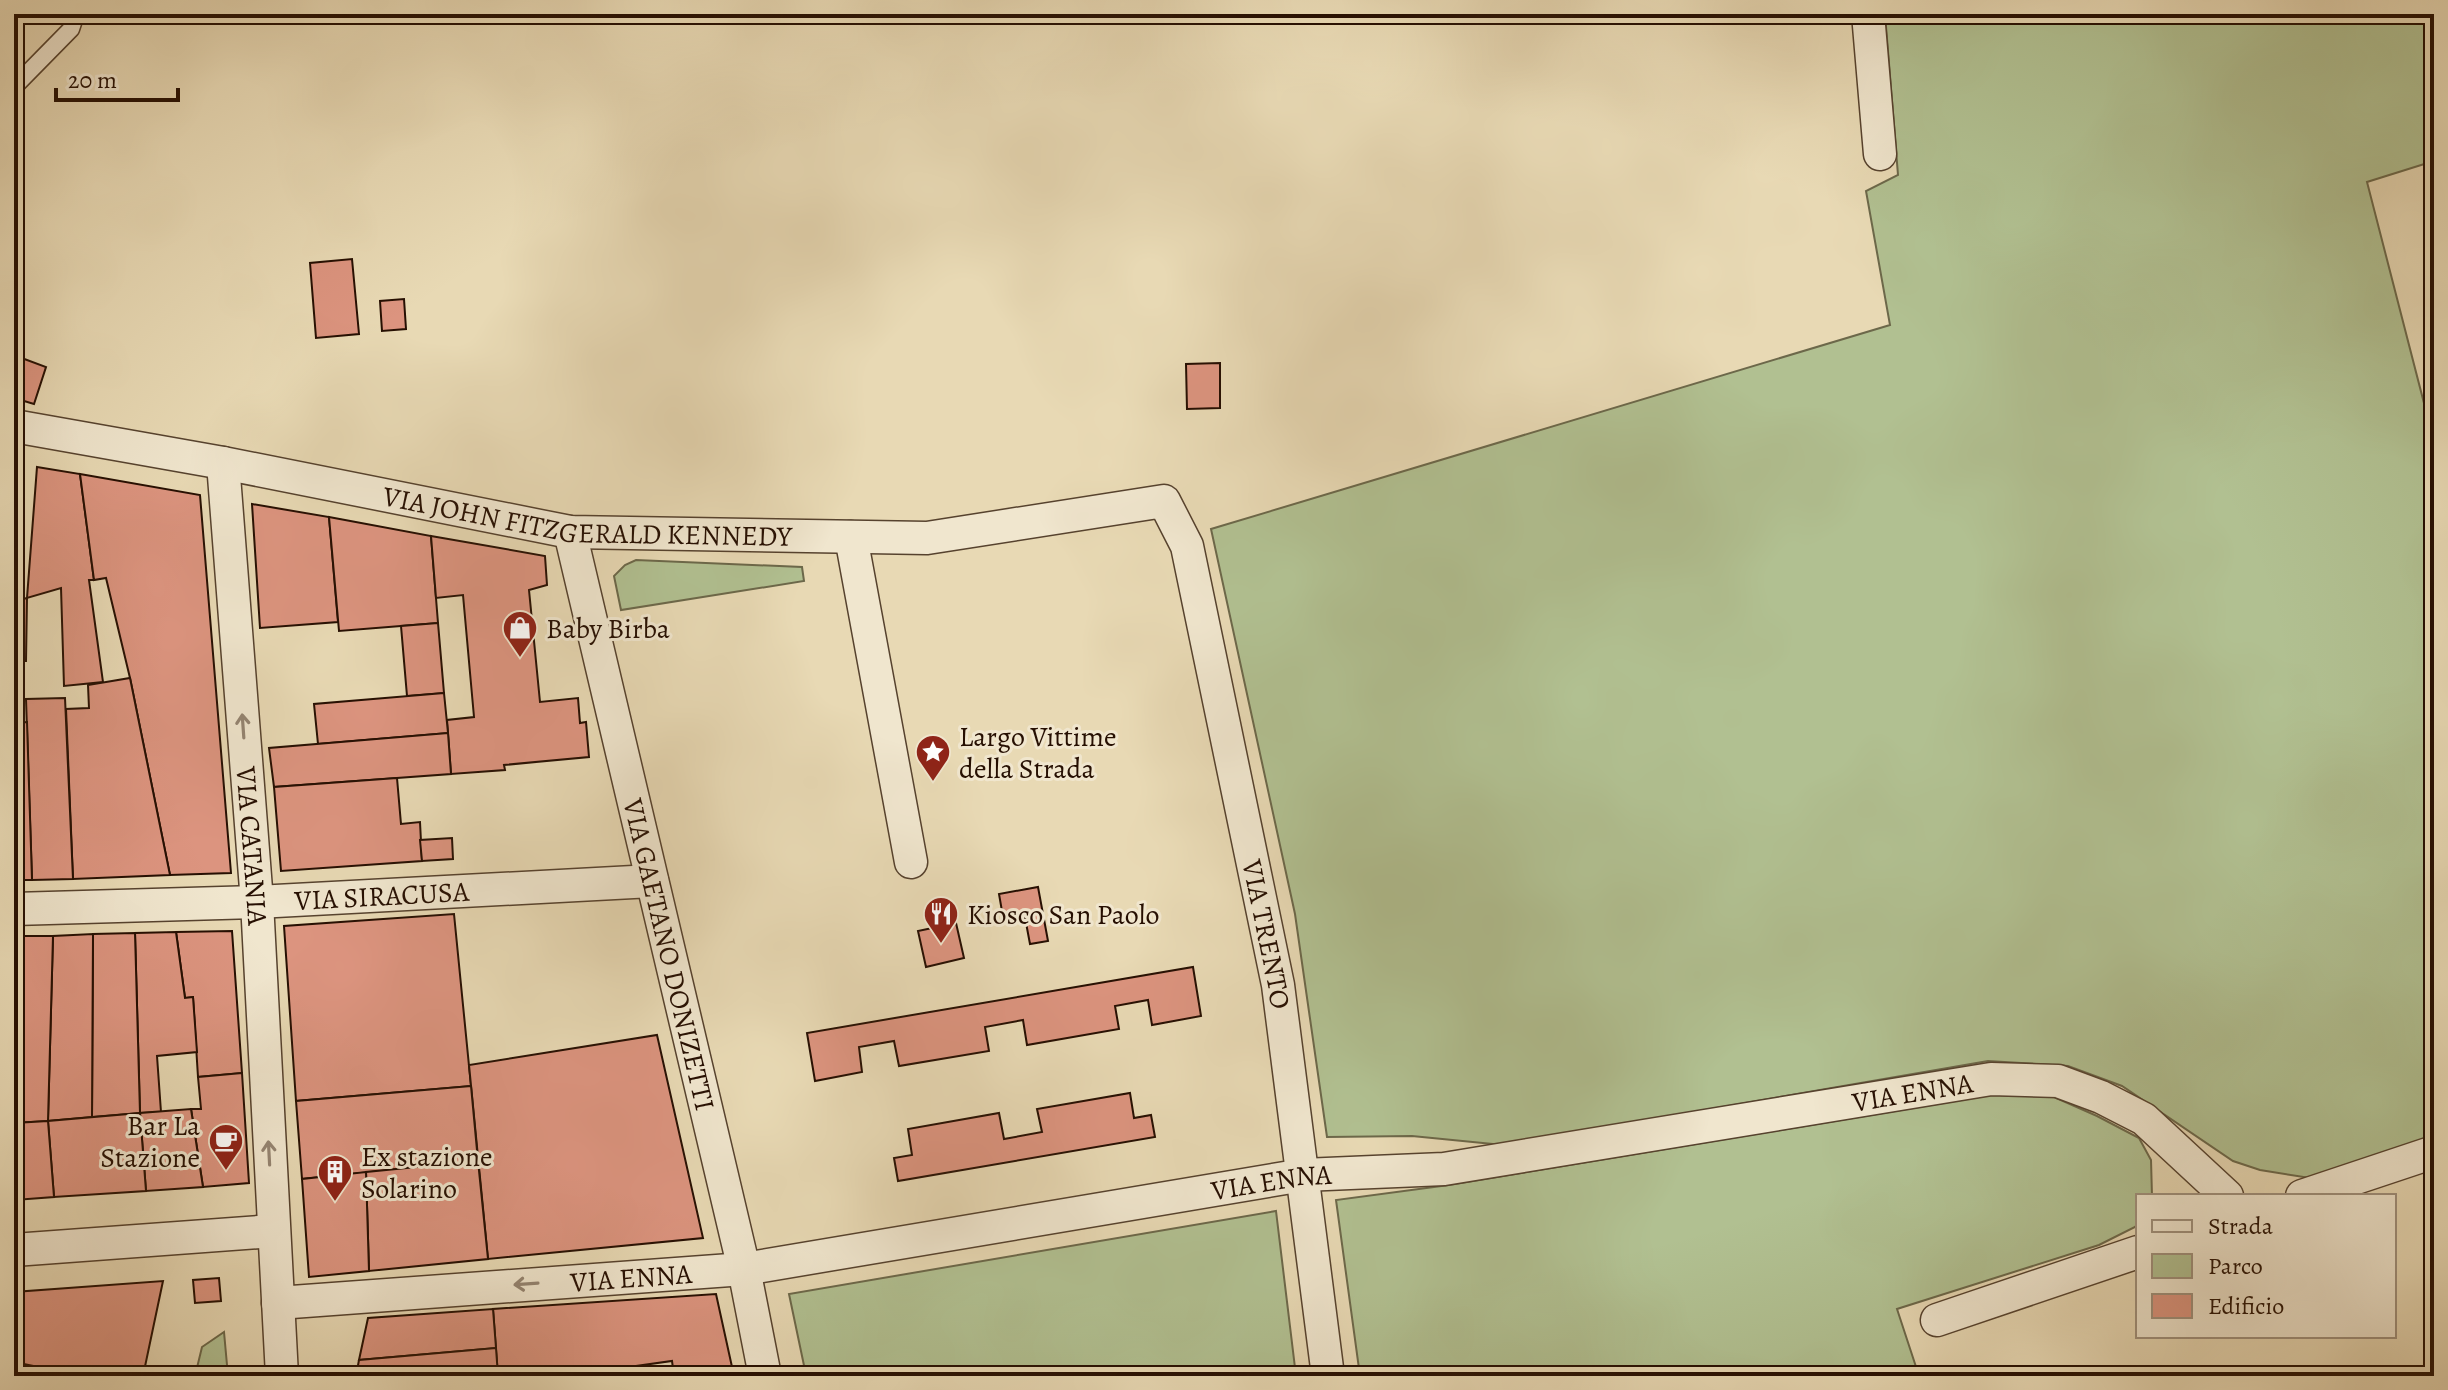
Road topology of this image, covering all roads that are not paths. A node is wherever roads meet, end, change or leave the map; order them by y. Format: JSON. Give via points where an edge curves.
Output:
{"nodes":[{"id":1,"x":76,"y":14,"type":"edge"},
{"id":2,"x":1868,"y":14,"type":"edge"},
{"id":3,"x":14,"y":87,"type":"edge"},
{"id":4,"x":1880,"y":154,"type":"dead end"},
{"id":5,"x":14,"y":426,"type":"edge"},
{"id":6,"x":223,"y":463,"type":"junction"},
{"id":7,"x":1164,"y":501,"type":"joint"},
{"id":8,"x":570,"y":532,"type":"junction"},
{"id":9,"x":851,"y":537,"type":"junction"},
{"id":10,"x":911,"y":862,"type":"dead end"},
{"id":11,"x":652,"y":881,"type":"junction"},
{"id":12,"x":257,"y":902,"type":"junction"},
{"id":13,"x":14,"y":909,"type":"edge"},
{"id":14,"x":2434,"y":1152,"type":"edge"},
{"id":15,"x":1303,"y":1175,"type":"junction"},
{"id":16,"x":2225,"y":1194,"type":"edge"},
{"id":17,"x":2308,"y":1194,"type":"edge"},
{"id":18,"x":273,"y":1231,"type":"junction"},
{"id":19,"x":14,"y":1250,"type":"edge"},
{"id":20,"x":2136,"y":1253,"type":"edge"},
{"id":21,"x":744,"y":1269,"type":"junction"},
{"id":22,"x":278,"y":1303,"type":"junction"},
{"id":23,"x":1937,"y":1320,"type":"dead end"},
{"id":24,"x":282,"y":1376,"type":"edge"},
{"id":25,"x":765,"y":1376,"type":"edge"},
{"id":26,"x":1328,"y":1376,"type":"edge"}],
"edges":[{"from":1,"to":3,"type":"lane","via":[[71,29]]},
{"from":2,"to":4,"type":"street"},
{"from":5,"to":6,"type":"street","name":"VIA JOHN FITZGERALD KENNEDY"},
{"from":6,"to":8,"type":"street","name":"VIA JOHN FITZGERALD KENNEDY"},
{"from":12,"to":6,"type":"street","name":"VIA CATANIA","one_way":true},
{"from":7,"to":9,"type":"street","name":"VIA JOHN FITZGERALD KENNEDY","via":[[927,538]]},
{"from":7,"to":15,"type":"street","name":"VIA TRENTO","via":[[1187,546],[1236,776],[1278,985]]},
{"from":8,"to":9,"type":"street","name":"VIA JOHN FITZGERALD KENNEDY"},
{"from":8,"to":11,"type":"street","name":"VIA GAETANO DONIZETTI"},
{"from":9,"to":10,"type":"street"},
{"from":11,"to":12,"type":"street","name":"VIA SIRACUSA"},
{"from":11,"to":21,"type":"street","name":"VIA GAETANO DONIZETTI"},
{"from":12,"to":13,"type":"street","name":"VIA SIRACUSA"},
{"from":18,"to":12,"type":"street","name":"VIA CATANIA","one_way":true},
{"from":14,"to":17,"type":"street"},
{"from":15,"to":16,"type":"street","name":"VIA ENNA","via":[[1444,1169],[1991,1079],[2058,1081],[2101,1097],[2144,1119]]},
{"from":15,"to":21,"type":"street","name":"VIA ENNA"},
{"from":15,"to":26,"type":"street","name":"VIA TRENTO"},
{"from":18,"to":19,"type":"street"},
{"from":18,"to":22,"type":"street","name":"VIA CATANIA"},
{"from":20,"to":23,"type":"street"},
{"from":21,"to":22,"type":"street","name":"VIA ENNA","one_way":true},
{"from":21,"to":25,"type":"street","name":"VIA GAETANO DONIZETTI"},
{"from":22,"to":24,"type":"street","name":"VIA CATANIA"}]}
